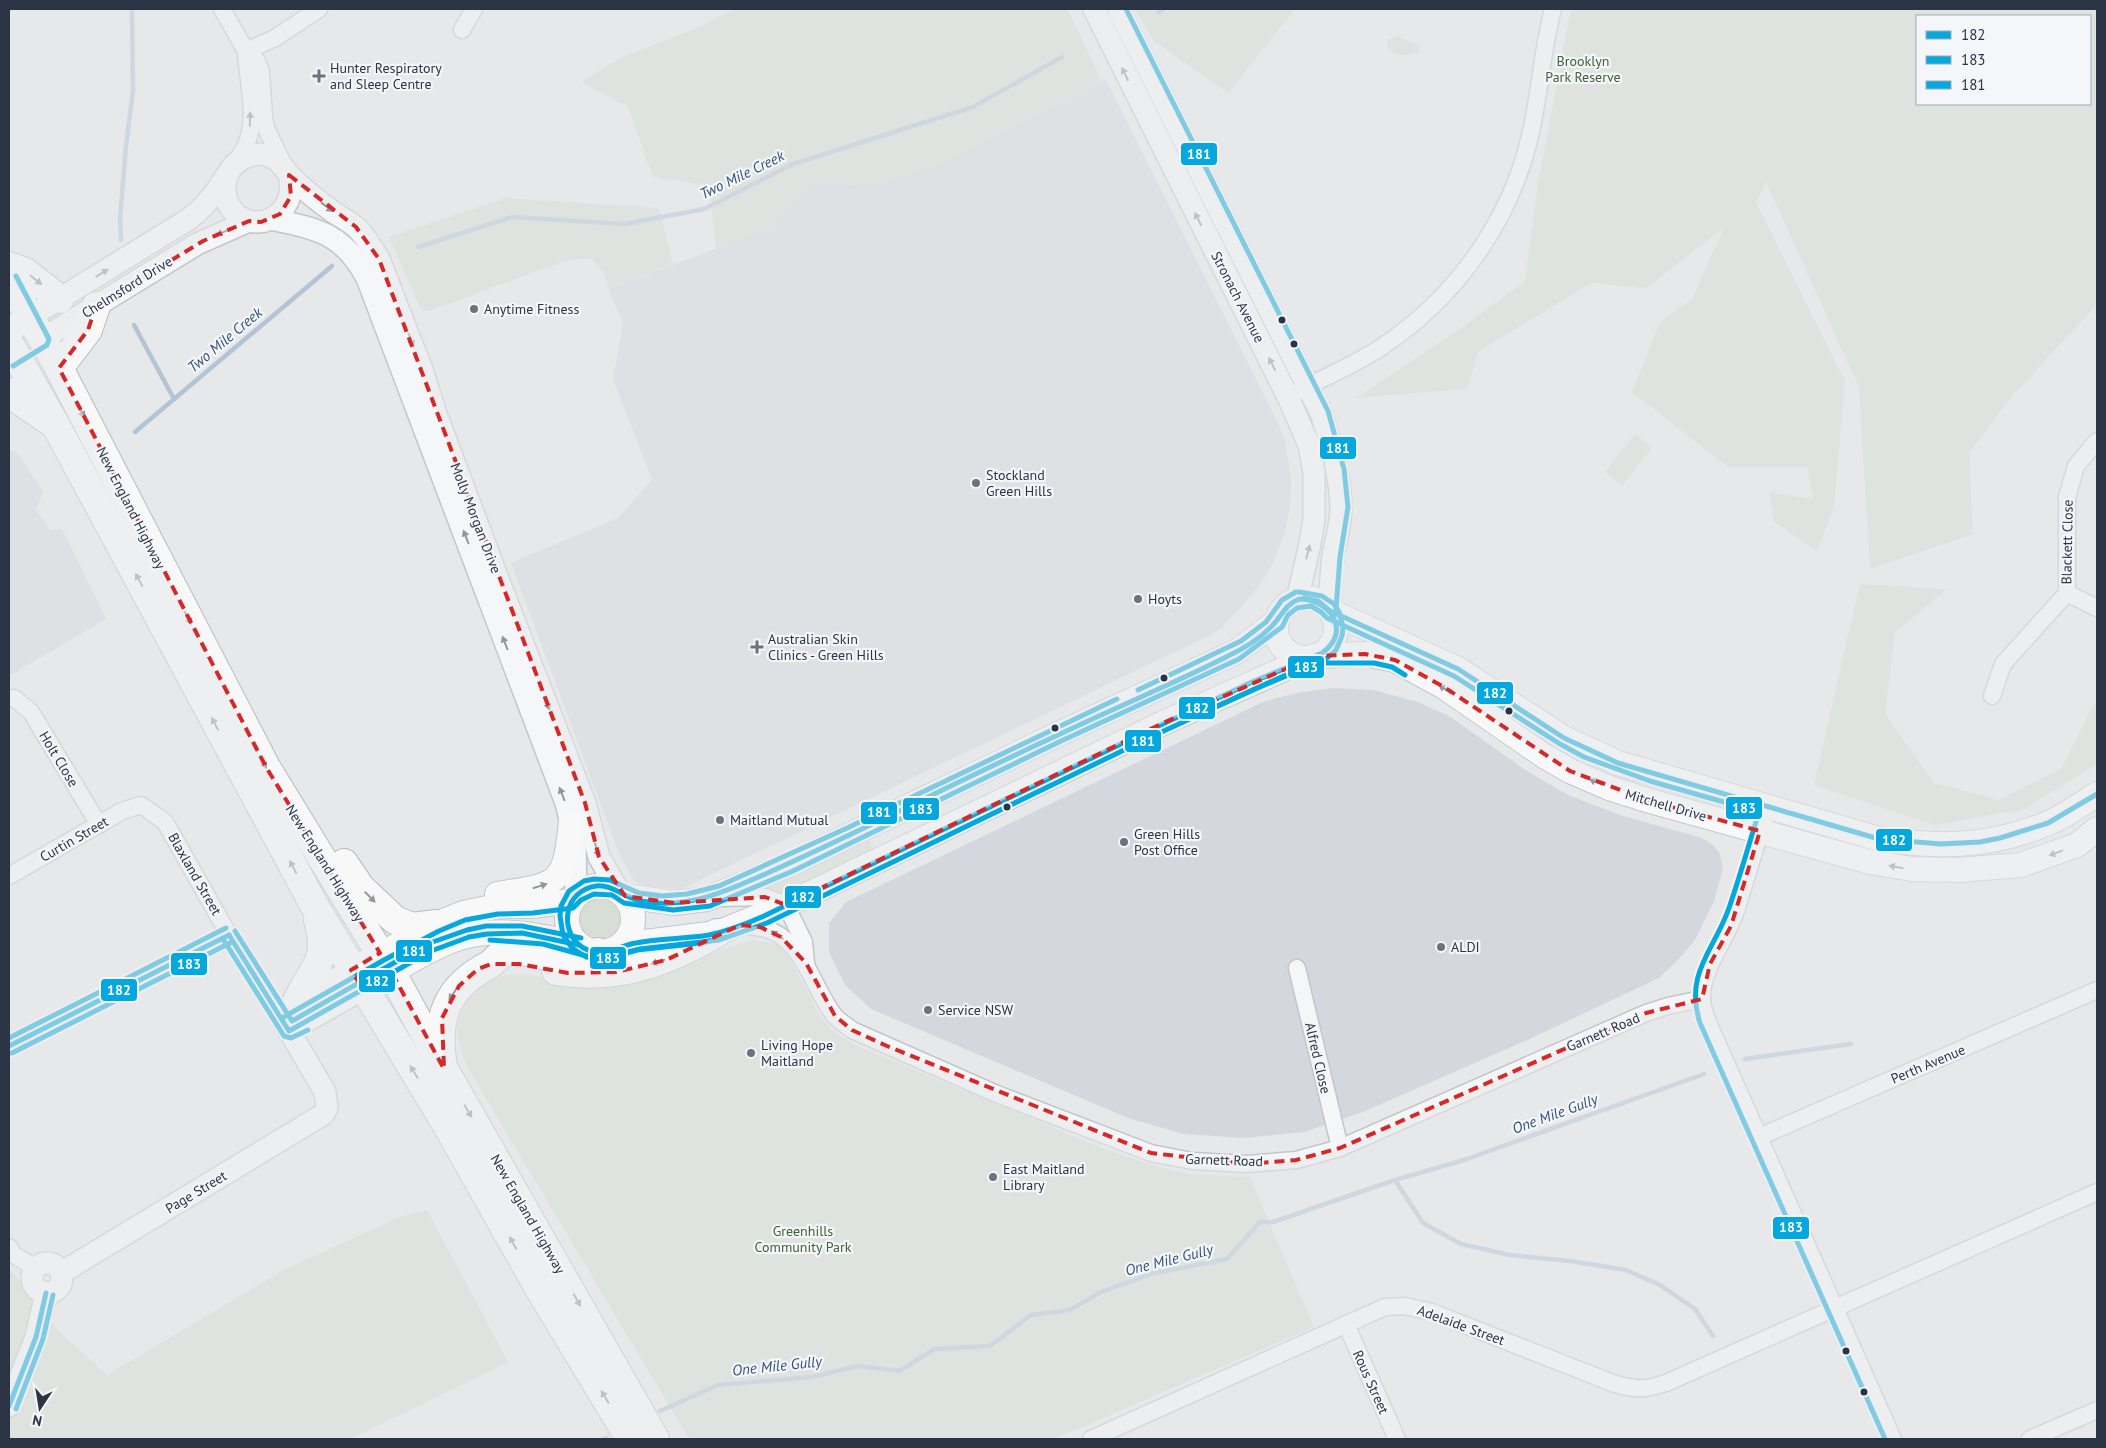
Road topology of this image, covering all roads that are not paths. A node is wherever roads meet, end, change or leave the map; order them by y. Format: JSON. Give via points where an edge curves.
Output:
{"nodes":[{"id":1,"x":222,"y":9,"type":"edge"},
{"id":2,"x":319,"y":9,"type":"edge"},
{"id":3,"x":474,"y":9,"type":"edge"},
{"id":4,"x":1094,"y":9,"type":"edge"},
{"id":5,"x":1118,"y":9,"type":"edge"},
{"id":6,"x":1553,"y":9,"type":"edge"},
{"id":7,"x":462,"y":30,"type":"dead end"},
{"id":8,"x":246,"y":51,"type":"junction"},
{"id":9,"x":231,"y":169,"type":"junction"},
{"id":10,"x":287,"y":171,"type":"junction"},
{"id":11,"x":271,"y":219,"type":"junction"},
{"id":12,"x":249,"y":220,"type":"junction"},
{"id":13,"x":9,"y":266,"type":"edge"},
{"id":14,"x":9,"y":280,"type":"edge"},
{"id":15,"x":60,"y":299,"type":"junction"},
{"id":16,"x":96,"y":306,"type":"junction"},
{"id":17,"x":19,"y":341,"type":"edge"},
{"id":18,"x":59,"y":368,"type":"junction"},
{"id":19,"x":1308,"y":386,"type":"junction"},
{"id":20,"x":9,"y":392,"type":"edge"},
{"id":21,"x":1288,"y":397,"type":"junction"},
{"id":22,"x":55,"y":424,"type":"junction"},
{"id":23,"x":2097,"y":441,"type":"edge"},
{"id":24,"x":2067,"y":593,"type":"junction"},
{"id":25,"x":1297,"y":600,"type":"junction"},
{"id":26,"x":2097,"y":608,"type":"edge"},
{"id":27,"x":1329,"y":610,"type":"junction"},
{"id":28,"x":1277,"y":621,"type":"junction"},
{"id":29,"x":1313,"y":657,"type":"junction"},
{"id":30,"x":1992,"y":696,"type":"dead end"},
{"id":31,"x":14,"y":698,"type":"dead end"},
{"id":32,"x":2097,"y":794,"type":"edge"},
{"id":33,"x":141,"y":805,"type":"joint"},
{"id":34,"x":1768,"y":806,"type":"junction"},
{"id":35,"x":292,"y":808,"type":"junction"},
{"id":36,"x":571,"y":821,"type":"junction"},
{"id":37,"x":99,"y":825,"type":"junction"},
{"id":38,"x":2097,"y":829,"type":"edge"},
{"id":39,"x":1760,"y":831,"type":"junction"},
{"id":40,"x":9,"y":876,"type":"edge"},
{"id":41,"x":622,"y":894,"type":"junction"},
{"id":42,"x":574,"y":897,"type":"junction"},
{"id":43,"x":707,"y":899,"type":"junction"},
{"id":44,"x":314,"y":905,"type":"junction"},
{"id":45,"x":786,"y":905,"type":"junction"},
{"id":46,"x":463,"y":913,"type":"junction"},
{"id":47,"x":436,"y":924,"type":"junction"},
{"id":48,"x":728,"y":929,"type":"junction"},
{"id":49,"x":229,"y":935,"type":"junction"},
{"id":50,"x":600,"y":947,"type":"junction"},
{"id":51,"x":386,"y":963,"type":"junction"},
{"id":52,"x":806,"y":963,"type":"junction"},
{"id":53,"x":490,"y":964,"type":"junction"},
{"id":54,"x":1297,"y":968,"type":"dead end"},
{"id":55,"x":357,"y":980,"type":"junction"},
{"id":56,"x":2097,"y":990,"type":"edge"},
{"id":57,"x":1702,"y":1000,"type":"junction"},
{"id":58,"x":287,"y":1007,"type":"junction"},
{"id":59,"x":289,"y":1031,"type":"junction"},
{"id":60,"x":9,"y":1046,"type":"edge"},
{"id":61,"x":444,"y":1069,"type":"junction"},
{"id":62,"x":328,"y":1107,"type":"joint"},
{"id":63,"x":1760,"y":1137,"type":"junction"},
{"id":64,"x":1340,"y":1148,"type":"junction"},
{"id":65,"x":2097,"y":1192,"type":"edge"},
{"id":66,"x":9,"y":1247,"type":"edge"},
{"id":67,"x":36,"y":1268,"type":"junction"},
{"id":68,"x":61,"y":1273,"type":"junction"},
{"id":69,"x":46,"y":1293,"type":"junction"},
{"id":70,"x":1835,"y":1307,"type":"junction"},
{"id":71,"x":1346,"y":1324,"type":"junction"},
{"id":72,"x":9,"y":1406,"type":"edge"},
{"id":73,"x":2097,"y":1410,"type":"edge"},
{"id":74,"x":630,"y":1439,"type":"edge"},
{"id":75,"x":655,"y":1439,"type":"edge"},
{"id":76,"x":1091,"y":1439,"type":"edge"},
{"id":77,"x":1396,"y":1439,"type":"edge"},
{"id":78,"x":1893,"y":1439,"type":"edge"},
{"id":79,"x":2030,"y":1439,"type":"edge"}],
"edges":[{"from":1,"to":8,"type":"street","name":"Molly Morgan Drive"},
{"from":2,"to":8,"type":"street","via":[[275,38]]},
{"from":3,"to":7,"type":"street"},
{"from":21,"to":4,"type":"street","name":"Stronach Avenue","one_way":true},
{"from":5,"to":19,"type":"street","name":"Stronach Avenue"},
{"from":6,"to":19,"type":"street","via":[[1530,138],[1517,181],[1496,225],[1468,268],[1436,304],[1383,346]]},
{"from":9,"to":8,"type":"street","name":"Molly Morgan Drive","one_way":true,"via":[[245,147],[251,120]]},
{"from":8,"to":10,"type":"street","name":"Molly Morgan Drive","via":[[257,61],[261,72],[266,128]]},
{"from":9,"to":10,"type":"street","name":"Molly Morgan Drive","via":[[255,154],[276,159]]},
{"from":9,"to":12,"type":"street","name":"Molly Morgan Drive","via":[[225,185],[226,196],[238,216]]},
{"from":15,"to":9,"type":"street","name":"Chelmsford Drive","one_way":true,"via":[[189,219],[215,194]]},
{"from":10,"to":11,"type":"street","name":"Molly Morgan Drive","via":[[292,191],[287,206]]},
{"from":10,"to":41,"type":"street","name":"Molly Morgan Drive","one_way":true,"via":[[332,212],[356,227],[379,259],[585,803],[599,857]]},
{"from":11,"to":12,"type":"street","name":"Molly Morgan Drive","via":[[261,222]]},
{"from":36,"to":11,"type":"street","name":"Molly Morgan Drive","one_way":true,"via":[[367,278],[358,262],[333,238],[317,230]]},
{"from":12,"to":16,"type":"street","name":"Chelmsford Drive","one_way":true,"via":[[203,241]]},
{"from":13,"to":15,"type":"highway","one_way":true,"via":[[25,272]]},
{"from":14,"to":17,"type":"highway","name":"New England Highway"},
{"from":15,"to":17,"type":"street","name":"Chelmsford Drive"},
{"from":16,"to":17,"type":"street","name":"Chelmsford Drive"},
{"from":16,"to":18,"type":"highway","via":[[88,330]]},
{"from":17,"to":18,"type":"highway","name":"New England Highway"},
{"from":17,"to":22,"type":"highway","name":"New England Highway"},
{"from":18,"to":35,"type":"highway","name":"New England Highway","one_way":true,"via":[[266,767]]},
{"from":19,"to":21,"type":"street"},
{"from":19,"to":27,"type":"street","name":"Stronach Avenue","via":[[1333,449],[1338,480],[1340,522]]},
{"from":20,"to":22,"type":"highway"},
{"from":25,"to":21,"type":"street","name":"Stronach Avenue","one_way":true,"via":[[1314,519],[1314,472],[1309,445]]},
{"from":44,"to":22,"type":"highway","name":"New England Highway","one_way":true},
{"from":23,"to":24,"type":"street","name":"Blackett Close","via":[[2076,466],[2066,497]]},
{"from":24,"to":26,"type":"street","name":"Blackett Close"},
{"from":24,"to":30,"type":"street","name":"Blackett Close","via":[[2003,664]]},
{"from":25,"to":27,"type":"main road","via":[[1313,599]]},
{"from":25,"to":28,"type":"main road","via":[[1285,606]]},
{"from":27,"to":29,"type":"main road","via":[[1335,621],[1334,637],[1329,647]]},
{"from":27,"to":34,"type":"main road","name":"Mitchell Drive","via":[[1458,669],[1587,750],[1652,774]]},
{"from":28,"to":29,"type":"main road","via":[[1276,632],[1284,648],[1293,655]]},
{"from":28,"to":43,"type":"main road","via":[[1248,645],[1228,656],[790,864]]},
{"from":39,"to":29,"type":"main road","name":"Mitchell Drive","one_way":true,"via":[[1650,801],[1570,771],[1444,687],[1394,660],[1366,654]]},
{"from":29,"to":45,"type":"main road","name":"Mitchell Drive","via":[[1161,724]]},
{"from":31,"to":37,"type":"street","name":"Holt Close","via":[[31,712]]},
{"from":32,"to":34,"type":"main road","name":"Mitchell Drive","via":[[2042,826],[2001,839],[1962,844],[1922,845],[1879,839]]},
{"from":33,"to":37,"type":"street","name":"Curtin Street","via":[[122,811]]},
{"from":33,"to":49,"type":"street","name":"Blaxland Street","via":[[165,822]]},
{"from":34,"to":39,"type":"street"},
{"from":35,"to":47,"type":"highway","one_way":true,"via":[[347,866],[361,888],[395,920],[412,928]]},
{"from":35,"to":51,"type":"highway","name":"New England Highway"},
{"from":36,"to":42,"type":"street","name":"Molly Morgan Drive","via":[[576,856]]},
{"from":46,"to":36,"type":"main road","one_way":true,"via":[[487,896],[533,889],[548,884],[560,874],[566,858]]},
{"from":37,"to":40,"type":"street","name":"Curtin Street"},
{"from":38,"to":39,"type":"main road","name":"Mitchell Drive","one_way":true,"via":[[2077,845],[2021,865],[1958,870],[1912,869],[1870,862]]},
{"from":39,"to":57,"type":"street","via":[[1731,926],[1710,964]]},
{"from":41,"to":42,"type":"main road","via":[[604,886],[592,886]]},
{"from":41,"to":43,"type":"main road","via":[[674,903]]},
{"from":41,"to":50,"type":"main road","via":[[633,912],[633,926],[628,938]]},
{"from":42,"to":46,"type":"main road","name":"Mitchell Drive","via":[[532,906],[497,906]]},
{"from":42,"to":50,"type":"main road","via":[[567,919],[572,938]]},
{"from":43,"to":45,"type":"street","via":[[765,897]]},
{"from":44,"to":55,"type":"highway","name":"New England Highway"},
{"from":44,"to":58,"type":"highway","via":[[322,957]]},
{"from":45,"to":48,"type":"main road","name":"Mitchell Drive"},
{"from":45,"to":52,"type":"street","name":"Garnett Road","via":[[804,942]]},
{"from":46,"to":47,"type":"main road","name":"Mitchell Drive"},
{"from":47,"to":51,"type":"main road","name":"Mitchell Drive"},
{"from":48,"to":50,"type":"main road","name":"Mitchell Drive"},
{"from":52,"to":48,"type":"street","name":"Garnett Road","one_way":true,"via":[[781,936],[771,931]]},
{"from":48,"to":53,"type":"highway","one_way":true,"via":[[666,960],[616,972],[568,973],[519,964]]},
{"from":49,"to":58,"type":"street","name":"Blaxland Street"},
{"from":49,"to":60,"type":"street"},
{"from":50,"to":51,"type":"main road","name":"Mitchell Drive","via":[[550,937],[489,932]]},
{"from":50,"to":53,"type":"highway","via":[[580,959],[502,953]]},
{"from":51,"to":55,"type":"main road","name":"Mitchell Drive"},
{"from":51,"to":61,"type":"highway","name":"New England Highway"},
{"from":52,"to":64,"type":"street","name":"Garnett Road","via":[[825,1001],[852,1030],[997,1094],[1151,1153],[1192,1161],[1247,1164],[1296,1160]]},
{"from":53,"to":61,"type":"highway","one_way":true,"via":[[468,977],[449,1001],[440,1032]]},
{"from":54,"to":64,"type":"street","name":"Alfred Close"},
{"from":55,"to":58,"type":"street","name":"Mitchell Drive"},
{"from":55,"to":59,"type":"street","name":"Mitchell Drive"},
{"from":74,"to":55,"type":"highway","name":"New England Highway","one_way":true,"via":[[537,1286],[449,1129]]},
{"from":56,"to":63,"type":"street","name":"Perth Avenue"},
{"from":57,"to":63,"type":"street","via":[[1707,1020]]},
{"from":57,"to":64,"type":"street","name":"Garnett Road","via":[[1646,1013]]},
{"from":58,"to":59,"type":"street","name":"Blaxland Street"},
{"from":59,"to":62,"type":"street","name":"Blaxland Street","via":[[325,1092]]},
{"from":61,"to":75,"type":"highway","name":"New England Highway","one_way":true},
{"from":62,"to":68,"type":"street","name":"Page Street","via":[[318,1120]]},
{"from":63,"to":70,"type":"street"},
{"from":65,"to":70,"type":"street"},
{"from":66,"to":67,"type":"street","via":[[14,1255]]},
{"from":67,"to":68,"type":"street","via":[[50,1264]]},
{"from":67,"to":69,"type":"street","via":[[33,1282],[38,1290]]},
{"from":68,"to":69,"type":"street","via":[[59,1287]]},
{"from":69,"to":72,"type":"street","via":[[36,1337]]},
{"from":70,"to":71,"type":"street","name":"Adelaide Street","via":[[1646,1389],[1616,1384],[1432,1312],[1406,1306],[1385,1308]]},
{"from":70,"to":78,"type":"street"},
{"from":71,"to":76,"type":"street","name":"Adelaide Street"},
{"from":71,"to":77,"type":"street","name":"Rous Street"},
{"from":73,"to":79,"type":"street"}]}
